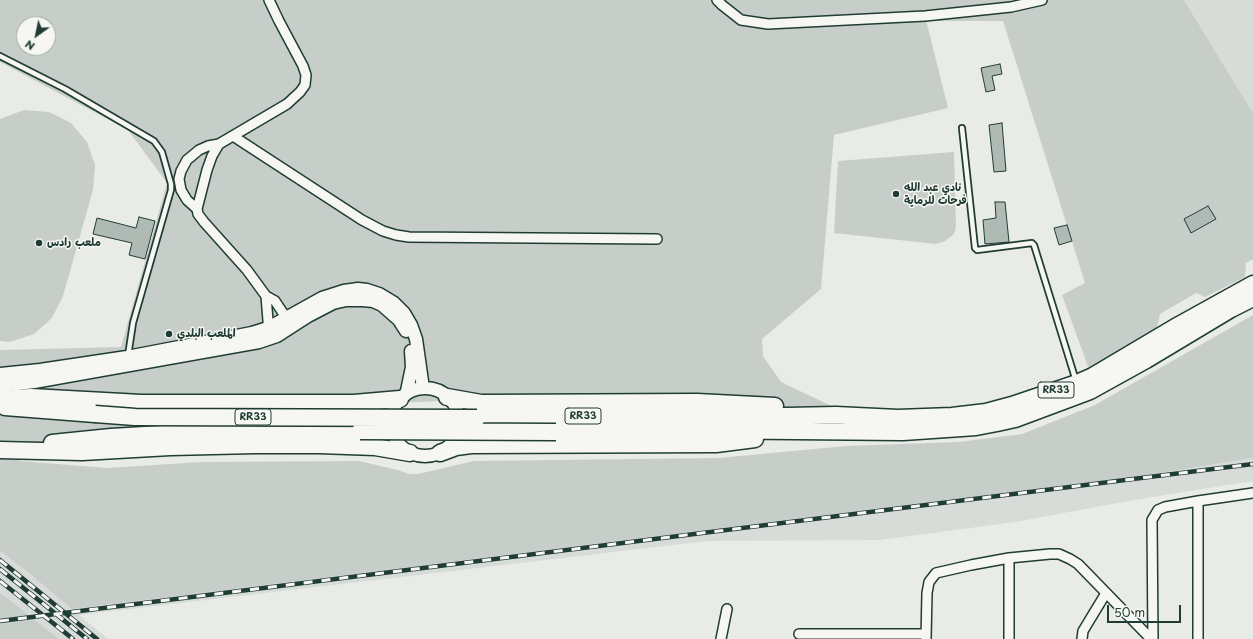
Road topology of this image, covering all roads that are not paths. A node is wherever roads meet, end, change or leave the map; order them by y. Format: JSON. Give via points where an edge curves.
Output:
{"nodes":[{"id":1,"x":269,"y":0,"type":"edge"},
{"id":2,"x":717,"y":0,"type":"edge"},
{"id":3,"x":1042,"y":0,"type":"edge"},
{"id":4,"x":0,"y":56,"type":"edge"},
{"id":5,"x":962,"y":128,"type":"dead end"},
{"id":6,"x":233,"y":136,"type":"junction"},
{"id":7,"x":219,"y":144,"type":"junction"},
{"id":8,"x":197,"y":210,"type":"junction"},
{"id":9,"x":656,"y":239,"type":"dead end"},
{"id":10,"x":1253,"y":284,"type":"edge"},
{"id":11,"x":266,"y":296,"type":"junction"},
{"id":12,"x":1253,"y":298,"type":"edge"},
{"id":13,"x":286,"y":324,"type":"junction"},
{"id":14,"x":269,"y":333,"type":"junction"},
{"id":15,"x":127,"y":361,"type":"junction"},
{"id":16,"x":0,"y":374,"type":"edge"},
{"id":17,"x":1077,"y":383,"type":"junction"},
{"id":18,"x":0,"y":386,"type":"edge"},
{"id":19,"x":424,"y":388,"type":"junction"},
{"id":20,"x":402,"y":397,"type":"junction"},
{"id":21,"x":447,"y":397,"type":"junction"},
{"id":22,"x":0,"y":399,"type":"edge"},
{"id":23,"x":0,"y":407,"type":"edge"},
{"id":24,"x":836,"y":415,"type":"junction"},
{"id":25,"x":688,"y":424,"type":"junction"},
{"id":26,"x":816,"y":432,"type":"junction"},
{"id":27,"x":0,"y":449,"type":"edge"},
{"id":28,"x":440,"y":452,"type":"junction"},
{"id":29,"x":410,"y":453,"type":"junction"},
{"id":30,"x":1253,"y":493,"type":"edge"},
{"id":31,"x":1198,"y":501,"type":"junction"},
{"id":32,"x":1009,"y":558,"type":"junction"},
{"id":33,"x":1106,"y":593,"type":"junction"},
{"id":34,"x":727,"y":609,"type":"dead end"},
{"id":35,"x":799,"y":634,"type":"dead end"},
{"id":36,"x":926,"y":636,"type":"edge"},
{"id":37,"x":854,"y":637,"type":"edge"},
{"id":38,"x":721,"y":639,"type":"edge"},
{"id":39,"x":1009,"y":639,"type":"edge"},
{"id":40,"x":1082,"y":639,"type":"edge"},
{"id":41,"x":1152,"y":639,"type":"edge"},
{"id":42,"x":1198,"y":639,"type":"edge"}],
"edges":[{"from":1,"to":6,"type":"street","via":[[303,66],[305,85],[287,104]]},
{"from":2,"to":3,"type":"street","via":[[740,20],[768,24],[925,16],[1011,7]]},
{"from":4,"to":15,"type":"lane","via":[[65,89],[154,141],[162,152],[171,190],[133,323]]},
{"from":5,"to":17,"type":"lane","via":[[975,248],[976,250],[1032,243],[1034,245]]},
{"from":6,"to":7,"type":"street"},
{"from":6,"to":9,"type":"street","via":[[362,220],[396,235]]},
{"from":7,"to":8,"type":"street","via":[[207,170]]},
{"from":7,"to":8,"type":"street","via":[[199,150],[187,160],[181,171],[181,190]]},
{"from":8,"to":11,"type":"street"},
{"from":10,"to":17,"type":"highway","number":"RR33"},
{"from":11,"to":13,"type":"street","via":[[275,301],[283,313]]},
{"from":11,"to":14,"type":"street"},
{"from":12,"to":26,"type":"highway","number":"RR33","via":[[1090,391],[1015,419],[976,427],[903,432]]},
{"from":13,"to":14,"type":"street"},
{"from":13,"to":19,"type":"street","via":[[322,298],[352,289],[379,294],[394,303],[411,325],[416,339]]},
{"from":13,"to":20,"type":"street","via":[[333,303],[354,299],[382,305],[399,320],[409,338],[412,360],[407,391]]},
{"from":14,"to":15,"type":"street","via":[[259,342]]},
{"from":15,"to":16,"type":"street"},
{"from":15,"to":18,"type":"street","via":[[34,382]]},
{"from":17,"to":24,"type":"highway","number":"RR33","via":[[986,412],[898,418]]},
{"from":19,"to":20,"type":"street"},
{"from":19,"to":21,"type":"street","via":[[436,390]]},
{"from":20,"to":22,"type":"highway","via":[[354,403],[142,403],[31,397]]},
{"from":20,"to":29,"type":"street","via":[[393,410],[391,422],[393,434],[400,445]]},
{"from":21,"to":24,"type":"highway","via":[[480,402],[697,402],[805,408]]},
{"from":21,"to":28,"type":"street","via":[[458,415],[458,426],[449,446]]},
{"from":23,"to":25,"type":"highway","number":"RR33","bridge":true,"via":[[135,416],[593,416]]},
{"from":24,"to":25,"type":"highway","number":"RR33"},
{"from":25,"to":26,"type":"highway","number":"RR33"},
{"from":25,"to":27,"type":"highway","number":"RR33","bridge":true,"via":[[556,432],[187,432]]},
{"from":26,"to":28,"type":"highway","via":[[716,444],[471,445]]},
{"from":27,"to":29,"type":"highway","via":[[82,452],[170,447],[303,445],[375,447]]},
{"from":28,"to":29,"type":"street","via":[[430,456]]},
{"from":30,"to":31,"type":"street"},
{"from":31,"to":41,"type":"street","via":[[1165,507],[1158,510],[1152,520]]},
{"from":31,"to":42,"type":"street"},
{"from":32,"to":33,"type":"street","via":[[1060,554],[1078,564]]},
{"from":32,"to":36,"type":"street","via":[[936,573],[929,582],[927,593]]},
{"from":32,"to":39,"type":"street"},
{"from":33,"to":40,"type":"street","via":[[1083,631]]},
{"from":33,"to":41,"type":"street"},
{"from":34,"to":38,"type":"street"},
{"from":35,"to":37,"type":"street"},
{"from":36,"to":37,"type":"street"}]}
